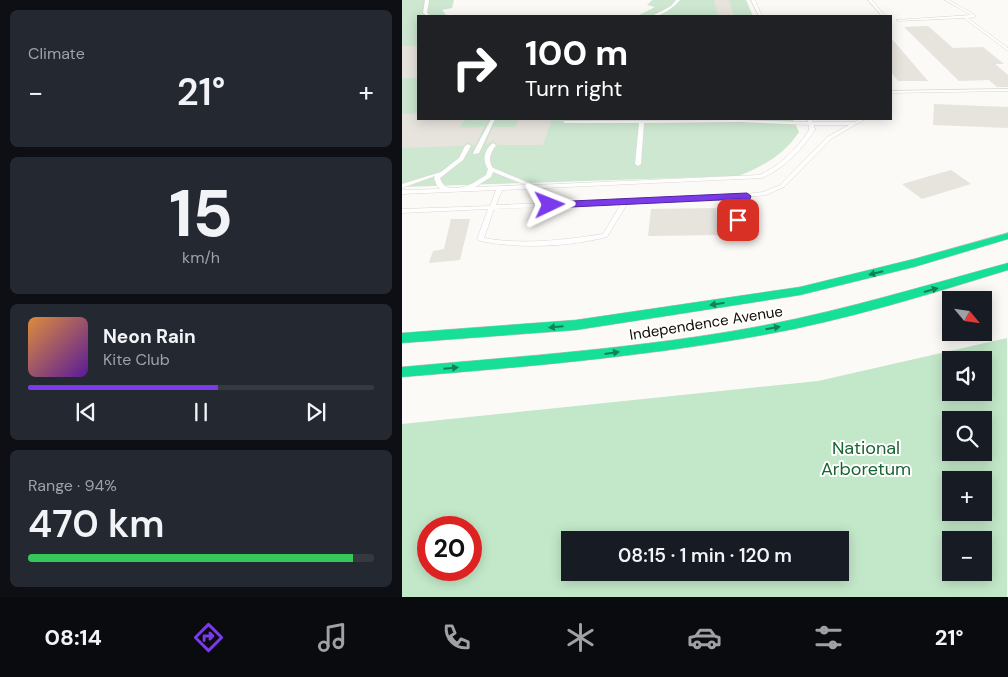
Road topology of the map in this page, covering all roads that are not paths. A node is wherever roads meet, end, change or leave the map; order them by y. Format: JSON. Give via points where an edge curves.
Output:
{"nodes":[{"id":1,"x":427,"y":0,"type":"edge"},
{"id":2,"x":678,"y":0,"type":"edge"},
{"id":3,"x":753,"y":0,"type":"edge"},
{"id":4,"x":870,"y":0,"type":"edge"},
{"id":5,"x":947,"y":0,"type":"edge"},
{"id":6,"x":428,"y":15,"type":"edge"},
{"id":7,"x":656,"y":15,"type":"edge"},
{"id":8,"x":760,"y":15,"type":"edge"},
{"id":9,"x":883,"y":15,"type":"edge"},
{"id":10,"x":966,"y":17,"type":"junction"},
{"id":11,"x":893,"y":18,"type":"dead end"},
{"id":12,"x":898,"y":20,"type":"junction"},
{"id":13,"x":894,"y":23,"type":"dead end"},
{"id":14,"x":1008,"y":50,"type":"edge"},
{"id":15,"x":1008,"y":90,"type":"edge"},
{"id":16,"x":893,"y":91,"type":"edge"},
{"id":17,"x":493,"y":120,"type":"edge"},
{"id":18,"x":861,"y":120,"type":"edge"},
{"id":19,"x":811,"y":121,"type":"edge"},
{"id":20,"x":566,"y":122,"type":"dead end"},
{"id":21,"x":642,"y":122,"type":"junction"},
{"id":22,"x":856,"y":123,"type":"junction"},
{"id":23,"x":493,"y":145,"type":"dead end"},
{"id":24,"x":468,"y":146,"type":"dead end"},
{"id":25,"x":476,"y":154,"type":"junction"},
{"id":26,"x":486,"y":157,"type":"junction"},
{"id":27,"x":461,"y":160,"type":"junction"},
{"id":28,"x":638,"y":164,"type":"dead end"},
{"id":29,"x":491,"y":169,"type":"junction"},
{"id":30,"x":442,"y":172,"type":"junction"},
{"id":31,"x":402,"y":186,"type":"edge"},
{"id":32,"x":537,"y":187,"type":"junction"},
{"id":33,"x":463,"y":190,"type":"junction"},
{"id":34,"x":499,"y":190,"type":"junction"},
{"id":35,"x":447,"y":191,"type":"junction"},
{"id":36,"x":402,"y":192,"type":"edge"},
{"id":37,"x":747,"y":196,"type":"junction"},
{"id":38,"x":625,"y":202,"type":"junction"},
{"id":39,"x":493,"y":208,"type":"junction"},
{"id":40,"x":402,"y":211,"type":"edge"},
{"id":41,"x":738,"y":220,"type":"dead end"},
{"id":42,"x":1008,"y":236,"type":"edge"},
{"id":43,"x":1008,"y":266,"type":"edge"},
{"id":44,"x":402,"y":338,"type":"edge"},
{"id":45,"x":402,"y":372,"type":"edge"}],
"edges":[{"from":1,"to":6,"type":"lane","via":[[425,13]]},
{"from":2,"to":7,"type":"lane","via":[[672,8]]},
{"from":3,"to":8,"type":"lane"},
{"from":4,"to":9,"type":"lane"},
{"from":5,"to":10,"type":"lane","via":[[974,16]]},
{"from":10,"to":12,"type":"lane"},
{"from":10,"to":14,"type":"lane"},
{"from":11,"to":12,"type":"lane"},
{"from":12,"to":13,"type":"lane"},
{"from":15,"to":16,"type":"lane"},
{"from":17,"to":25,"type":"lane"},
{"from":18,"to":22,"type":"lane"},
{"from":19,"to":21,"type":"lane"},
{"from":19,"to":22,"type":"lane"},
{"from":19,"to":32,"type":"lane","via":[[812,130],[808,138],[784,161],[760,177]]},
{"from":20,"to":21,"type":"lane"},
{"from":21,"to":28,"type":"lane"},
{"from":22,"to":37,"type":"lane","via":[[829,138],[782,186],[764,194]]},
{"from":23,"to":26,"type":"lane"},
{"from":24,"to":27,"type":"lane"},
{"from":25,"to":26,"type":"lane"},
{"from":25,"to":27,"type":"lane"},
{"from":26,"to":29,"type":"lane"},
{"from":27,"to":30,"type":"lane"},
{"from":29,"to":32,"type":"lane"},
{"from":29,"to":33,"type":"lane","via":[[490,176]]},
{"from":30,"to":31,"type":"lane"},
{"from":30,"to":35,"type":"lane","via":[[437,182]]},
{"from":32,"to":34,"type":"lane"},
{"from":33,"to":34,"type":"lane"},
{"from":33,"to":35,"type":"lane"},
{"from":34,"to":39,"type":"lane"},
{"from":35,"to":36,"type":"lane"},
{"from":37,"to":38,"type":"lane"},
{"from":37,"to":41,"type":"lane"},
{"from":38,"to":39,"type":"lane"},
{"from":38,"to":39,"type":"lane","via":[[605,236],[519,243],[480,239]]},
{"from":39,"to":40,"type":"lane"},
{"from":42,"to":44,"type":"main road","name":"Independence Avenue","one_way":true,"via":[[800,291],[576,325]]},
{"from":45,"to":43,"type":"main road","name":"Independence Avenue","one_way":true,"via":[[570,358],[699,341],[814,320],[936,289]]}]}
